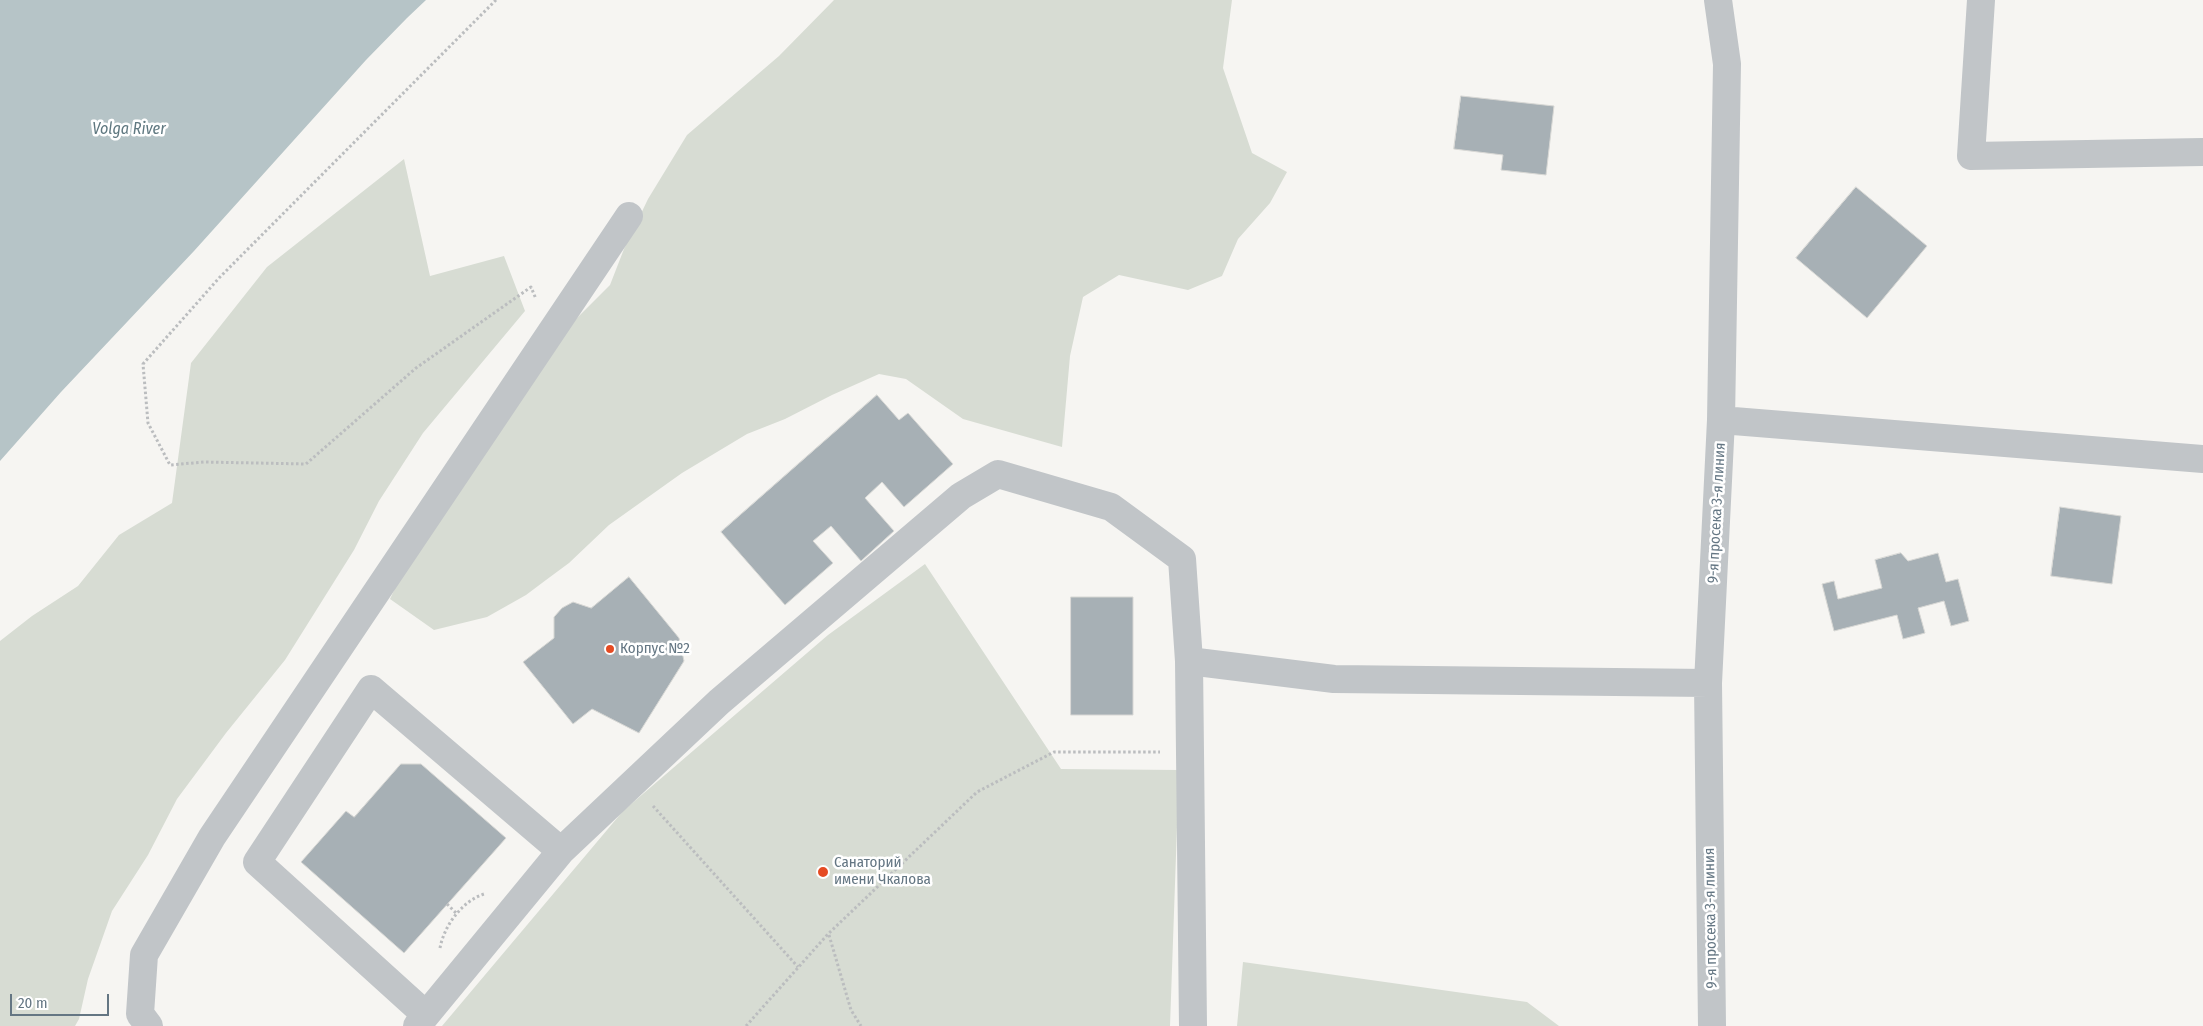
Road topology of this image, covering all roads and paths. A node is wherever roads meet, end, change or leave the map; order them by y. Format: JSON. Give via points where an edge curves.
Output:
{"nodes":[{"id":1,"x":496,"y":0,"type":"edge"},
{"id":2,"x":1718,"y":0,"type":"edge"},
{"id":3,"x":1981,"y":0,"type":"edge"},
{"id":4,"x":2203,"y":152,"type":"edge"},
{"id":5,"x":629,"y":216,"type":"dead end"},
{"id":6,"x":550,"y":333,"type":"junction"},
{"id":7,"x":1721,"y":420,"type":"junction"},
{"id":8,"x":2203,"y":459,"type":"edge"},
{"id":9,"x":1190,"y":661,"type":"junction"},
{"id":10,"x":1708,"y":683,"type":"junction"},
{"id":11,"x":1190,"y":752,"type":"junction"},
{"id":12,"x":632,"y":784,"type":"junction"},
{"id":13,"x":561,"y":851,"type":"junction"},
{"id":14,"x":447,"y":904,"type":"dead end"},
{"id":15,"x":457,"y":914,"type":"dead end"},
{"id":16,"x":828,"y":934,"type":"junction"},
{"id":17,"x":798,"y":967,"type":"junction"},
{"id":18,"x":422,"y":1021,"type":"edge"},
{"id":19,"x":149,"y":1026,"type":"edge"},
{"id":20,"x":746,"y":1026,"type":"edge"},
{"id":21,"x":861,"y":1026,"type":"edge"},
{"id":22,"x":1193,"y":1026,"type":"edge"},
{"id":23,"x":1712,"y":1026,"type":"edge"}],
"edges":[{"from":1,"to":6,"type":"path","via":[[219,278],[143,364],[148,423],[170,465],[204,462],[306,464],[416,368],[531,288]]},
{"from":2,"to":7,"type":"street","name":"9-я просека 3-я линия","via":[[1727,64]]},
{"from":3,"to":4,"type":"street","via":[[1971,156]]},
{"from":5,"to":6,"type":"street"},
{"from":6,"to":19,"type":"street","via":[[207,846],[144,955],[140,1014]]},
{"from":7,"to":8,"type":"street"},
{"from":7,"to":10,"type":"street","name":"9-я просека 3-я линия"},
{"from":9,"to":10,"type":"street","via":[[1334,678]]},
{"from":9,"to":11,"type":"street"},
{"from":9,"to":12,"type":"street","via":[[1182,559],[1111,507],[998,474],[953,502],[719,702]]},
{"from":10,"to":23,"type":"street","name":"9-я просека 3-я линия"},
{"from":11,"to":16,"type":"path","via":[[1054,752],[977,792]]},
{"from":11,"to":22,"type":"street"},
{"from":12,"to":13,"type":"street"},
{"from":12,"to":17,"type":"path"},
{"from":13,"to":18,"type":"street"},
{"from":13,"to":18,"type":"street","via":[[371,689],[257,862]]},
{"from":14,"to":15,"type":"path"},
{"from":16,"to":17,"type":"path"},
{"from":16,"to":21,"type":"path","via":[[851,1010]]},
{"from":17,"to":20,"type":"path"}]}
